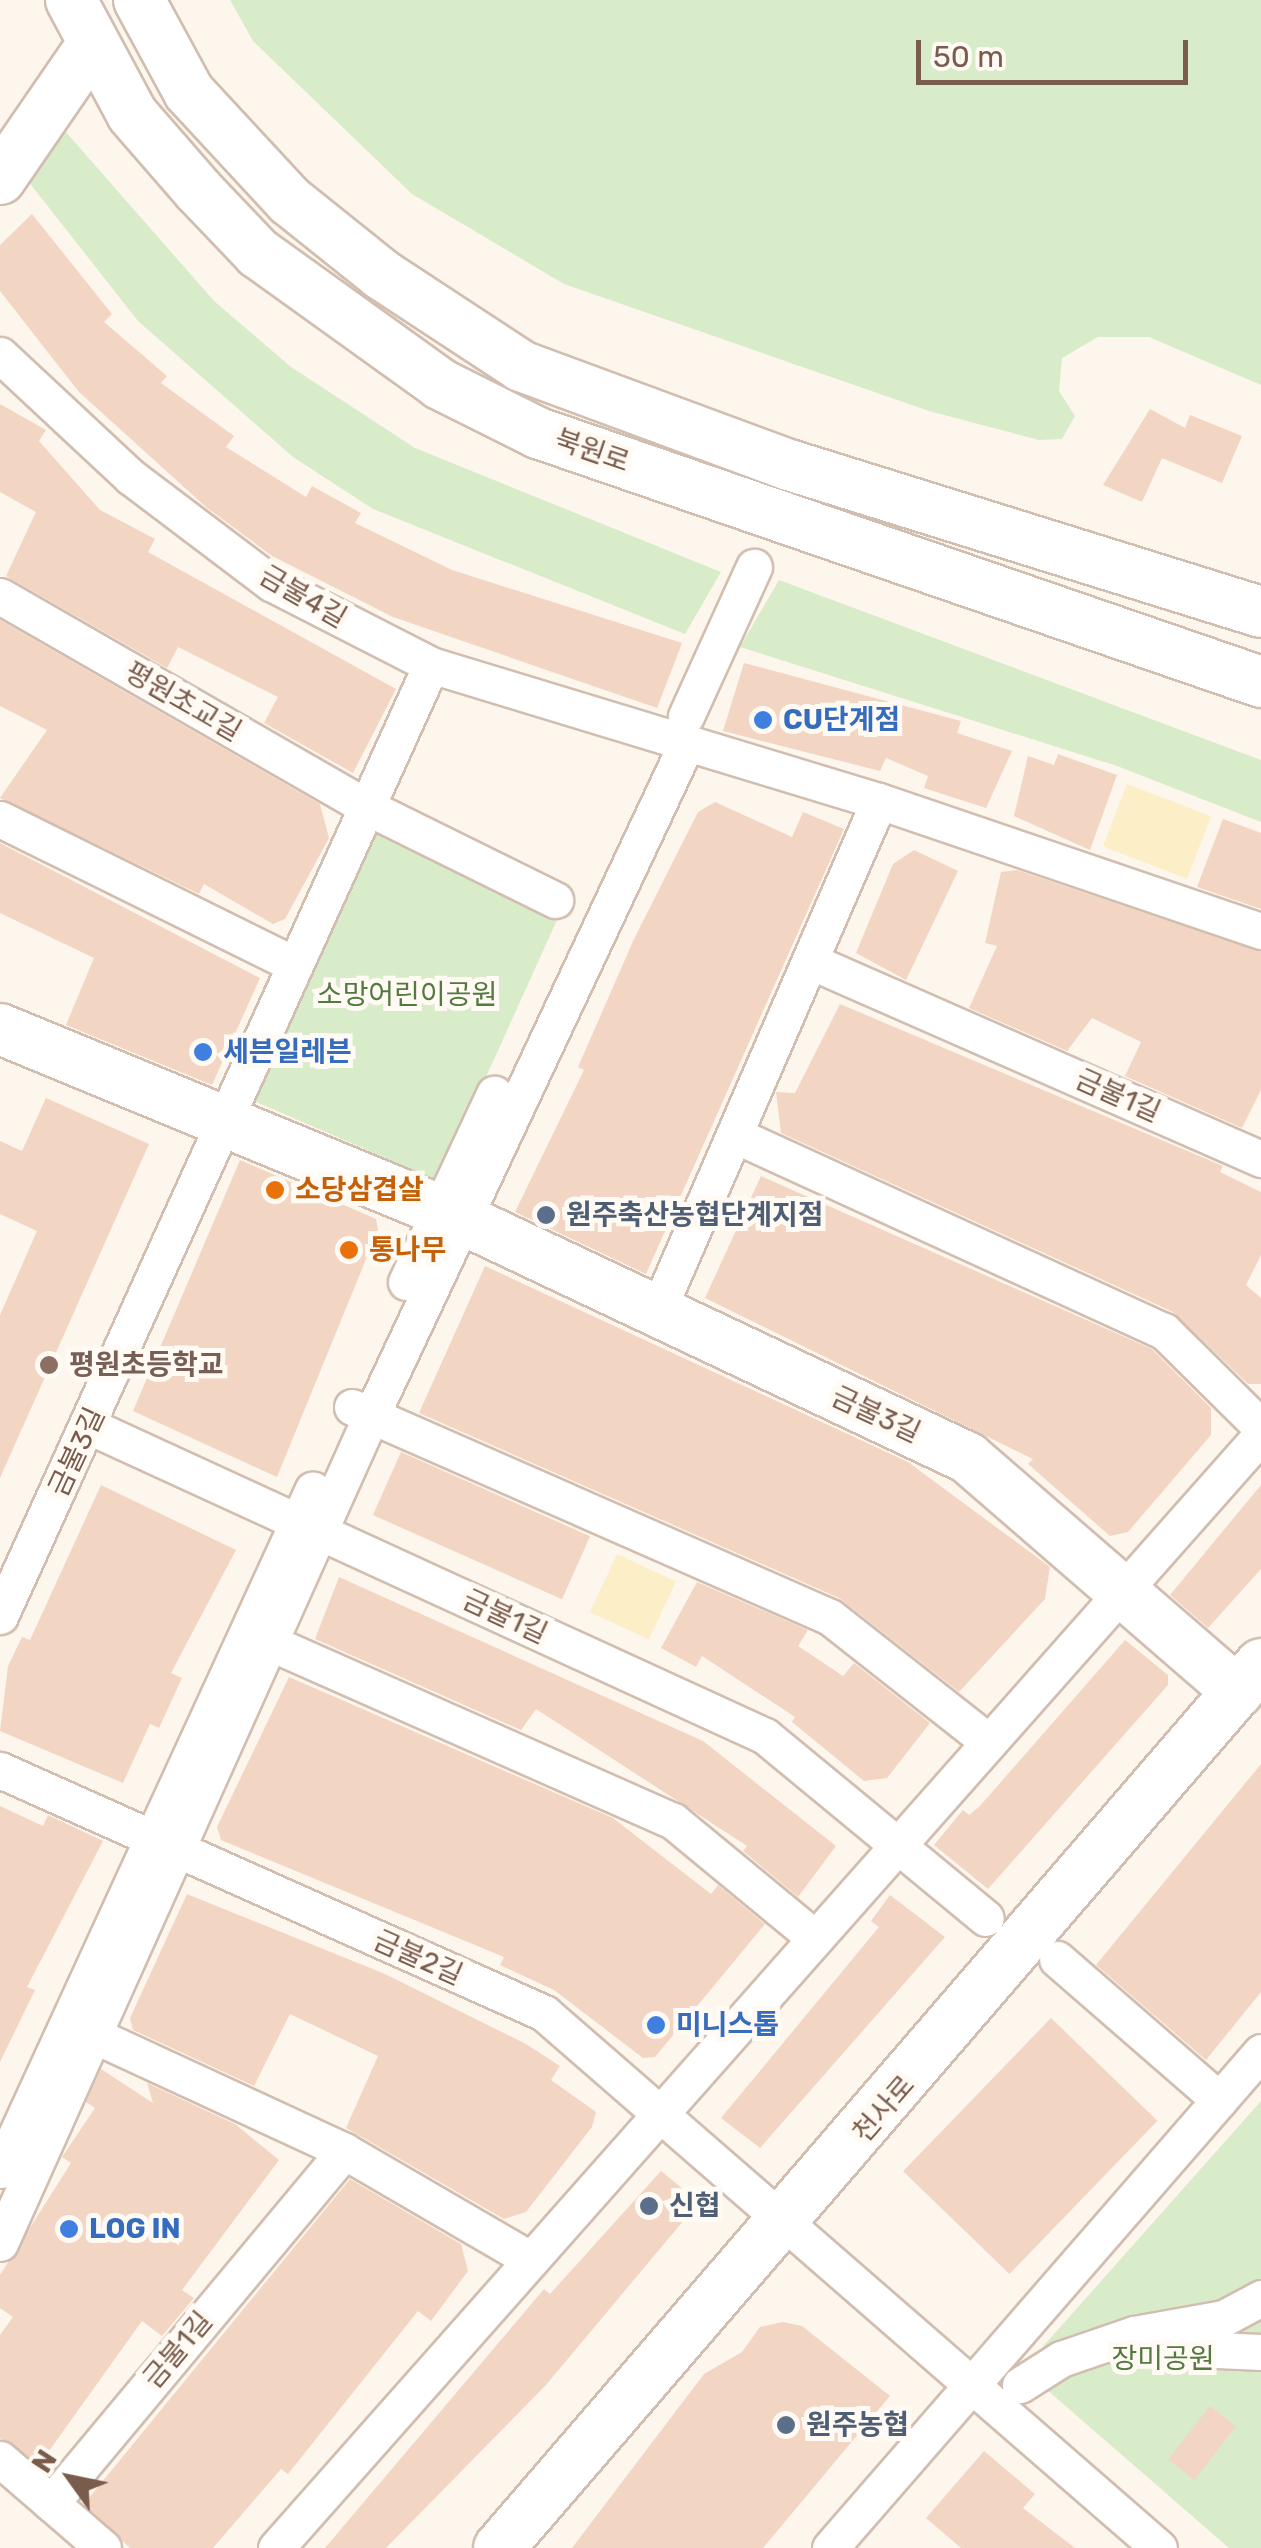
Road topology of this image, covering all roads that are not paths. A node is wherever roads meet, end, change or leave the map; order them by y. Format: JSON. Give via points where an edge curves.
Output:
{"nodes":[{"id":1,"x":71,"y":0,"type":"edge"},
{"id":2,"x":139,"y":0,"type":"edge"},
{"id":3,"x":92,"y":45,"type":"junction"},
{"id":4,"x":0,"y":179,"type":"edge"},
{"id":5,"x":0,"y":355,"type":"edge"},
{"id":6,"x":754,"y":567,"type":"dead end"},
{"id":7,"x":0,"y":596,"type":"edge"},
{"id":8,"x":1261,"y":612,"type":"edge"},
{"id":9,"x":431,"y":666,"type":"junction"},
{"id":10,"x":1261,"y":682,"type":"edge"},
{"id":11,"x":678,"y":734,"type":"junction"},
{"id":12,"x":880,"y":801,"type":"junction"},
{"id":13,"x":367,"y":806,"type":"junction"},
{"id":14,"x":0,"y":818,"type":"edge"},
{"id":15,"x":555,"y":900,"type":"dead end"},
{"id":16,"x":1261,"y":931,"type":"edge"},
{"id":17,"x":810,"y":960,"type":"junction"},
{"id":18,"x":293,"y":964,"type":"junction"},
{"id":19,"x":0,"y":1028,"type":"edge"},
{"id":20,"x":227,"y":1123,"type":"junction"},
{"id":21,"x":735,"y":1135,"type":"junction"},
{"id":22,"x":1261,"y":1159,"type":"edge"},
{"id":23,"x":450,"y":1215,"type":"junction"},
{"id":24,"x":657,"y":1312,"type":"junction"},
{"id":25,"x":360,"y":1411,"type":"junction"},
{"id":26,"x":88,"y":1426,"type":"junction"},
{"id":27,"x":1261,"y":1431,"type":"edge"},
{"id":28,"x":309,"y":1527,"type":"junction"},
{"id":29,"x":1122,"y":1589,"type":"junction"},
{"id":30,"x":0,"y":1616,"type":"edge"},
{"id":31,"x":260,"y":1639,"type":"junction"},
{"id":32,"x":1253,"y":1689,"type":"edge"},
{"id":33,"x":989,"y":1742,"type":"junction"},
{"id":34,"x":0,"y":1770,"type":"edge"},
{"id":35,"x":164,"y":1845,"type":"junction"},
{"id":36,"x":899,"y":1845,"type":"junction"},
{"id":37,"x":986,"y":1918,"type":"dead end"},
{"id":38,"x":816,"y":1938,"type":"junction"},
{"id":39,"x":1057,"y":1959,"type":"dead end"},
{"id":40,"x":82,"y":2029,"type":"junction"},
{"id":41,"x":1261,"y":2052,"type":"edge"},
{"id":42,"x":1219,"y":2100,"type":"junction"},
{"id":43,"x":663,"y":2116,"type":"junction"},
{"id":44,"x":344,"y":2152,"type":"junction"},
{"id":45,"x":0,"y":2170,"type":"edge"},
{"id":46,"x":783,"y":2227,"type":"junction"},
{"id":47,"x":0,"y":2243,"type":"edge"},
{"id":48,"x":531,"y":2260,"type":"junction"},
{"id":49,"x":1261,"y":2298,"type":"edge"},
{"id":50,"x":1102,"y":2344,"type":"junction"},
{"id":51,"x":1261,"y":2352,"type":"edge"},
{"id":52,"x":1020,"y":2385,"type":"dead end"},
{"id":53,"x":970,"y":2386,"type":"junction"},
{"id":54,"x":0,"y":2459,"type":"edge"},
{"id":55,"x":51,"y":2503,"type":"junction"},
{"id":56,"x":103,"y":2548,"type":"edge"},
{"id":57,"x":276,"y":2548,"type":"edge"},
{"id":58,"x":499,"y":2548,"type":"edge"},
{"id":59,"x":830,"y":2548,"type":"edge"},
{"id":60,"x":1159,"y":2548,"type":"edge"}],
"edges":[{"from":1,"to":3,"type":"street","name":"북원로"},
{"from":2,"to":8,"type":"street","name":"북원로","via":[[189,92],[290,201],[380,274],[521,366],[790,465]]},
{"from":3,"to":4,"type":"street"},
{"from":3,"to":10,"type":"street","name":"북원로","via":[[132,114],[258,253],[440,384],[538,433]]},
{"from":5,"to":9,"type":"street","name":"금불4길","via":[[131,476],[271,582]]},
{"from":6,"to":11,"type":"street"},
{"from":7,"to":13,"type":"street","name":"평원초교길"},
{"from":9,"to":11,"type":"street","name":"금불4길"},
{"from":9,"to":13,"type":"street"},
{"from":11,"to":12,"type":"street","name":"금불4길"},
{"from":11,"to":23,"type":"street"},
{"from":12,"to":16,"type":"street","name":"금불4길"},
{"from":12,"to":17,"type":"street"},
{"from":13,"to":15,"type":"street","name":"평원초교길"},
{"from":13,"to":18,"type":"street"},
{"from":14,"to":18,"type":"street"},
{"from":17,"to":21,"type":"street"},
{"from":17,"to":22,"type":"street","name":"금불1길"},
{"from":18,"to":20,"type":"street"},
{"from":19,"to":20,"type":"street","name":"금불3길"},
{"from":20,"to":23,"type":"street","name":"금불3길"},
{"from":20,"to":26,"type":"street","name":"금불3길"},
{"from":21,"to":24,"type":"street"},
{"from":21,"to":27,"type":"street","via":[[1164,1331]]},
{"from":23,"to":24,"type":"street","name":"금불3길"},
{"from":23,"to":25,"type":"street"},
{"from":24,"to":29,"type":"street","name":"금불3길","via":[[968,1458]]},
{"from":25,"to":28,"type":"street"},
{"from":25,"to":33,"type":"street","via":[[830,1617]]},
{"from":26,"to":28,"type":"street","name":"금불1길"},
{"from":26,"to":30,"type":"street","name":"금불3길"},
{"from":27,"to":29,"type":"street"},
{"from":28,"to":31,"type":"street"},
{"from":28,"to":36,"type":"street","name":"금불1길","via":[[766,1736]]},
{"from":29,"to":32,"type":"street","name":"금불3길"},
{"from":29,"to":33,"type":"street"},
{"from":31,"to":35,"type":"street"},
{"from":31,"to":38,"type":"street","via":[[673,1821]]},
{"from":32,"to":46,"type":"street","name":"천사로"},
{"from":33,"to":36,"type":"street"},
{"from":34,"to":35,"type":"street","name":"금불2길"},
{"from":35,"to":40,"type":"street"},
{"from":35,"to":43,"type":"street","name":"금불2길","via":[[544,2013]]},
{"from":36,"to":37,"type":"street","name":"금불1길"},
{"from":36,"to":38,"type":"street"},
{"from":38,"to":43,"type":"street"},
{"from":39,"to":42,"type":"street"},
{"from":40,"to":44,"type":"street"},
{"from":40,"to":45,"type":"street"},
{"from":40,"to":47,"type":"street"},
{"from":41,"to":42,"type":"street"},
{"from":42,"to":53,"type":"street"},
{"from":43,"to":46,"type":"street","name":"금불2길"},
{"from":43,"to":48,"type":"street"},
{"from":44,"to":48,"type":"street"},
{"from":44,"to":55,"type":"street","name":"금불1길"},
{"from":46,"to":53,"type":"street","name":"금불2길"},
{"from":46,"to":58,"type":"street","name":"천사로"},
{"from":48,"to":57,"type":"street"},
{"from":49,"to":50,"type":"street","via":[[1224,2318]]},
{"from":50,"to":51,"type":"street"},
{"from":50,"to":52,"type":"street"},
{"from":53,"to":59,"type":"street"},
{"from":53,"to":60,"type":"street","name":"금불2길"},
{"from":54,"to":55,"type":"street"},
{"from":55,"to":56,"type":"street"}]}
